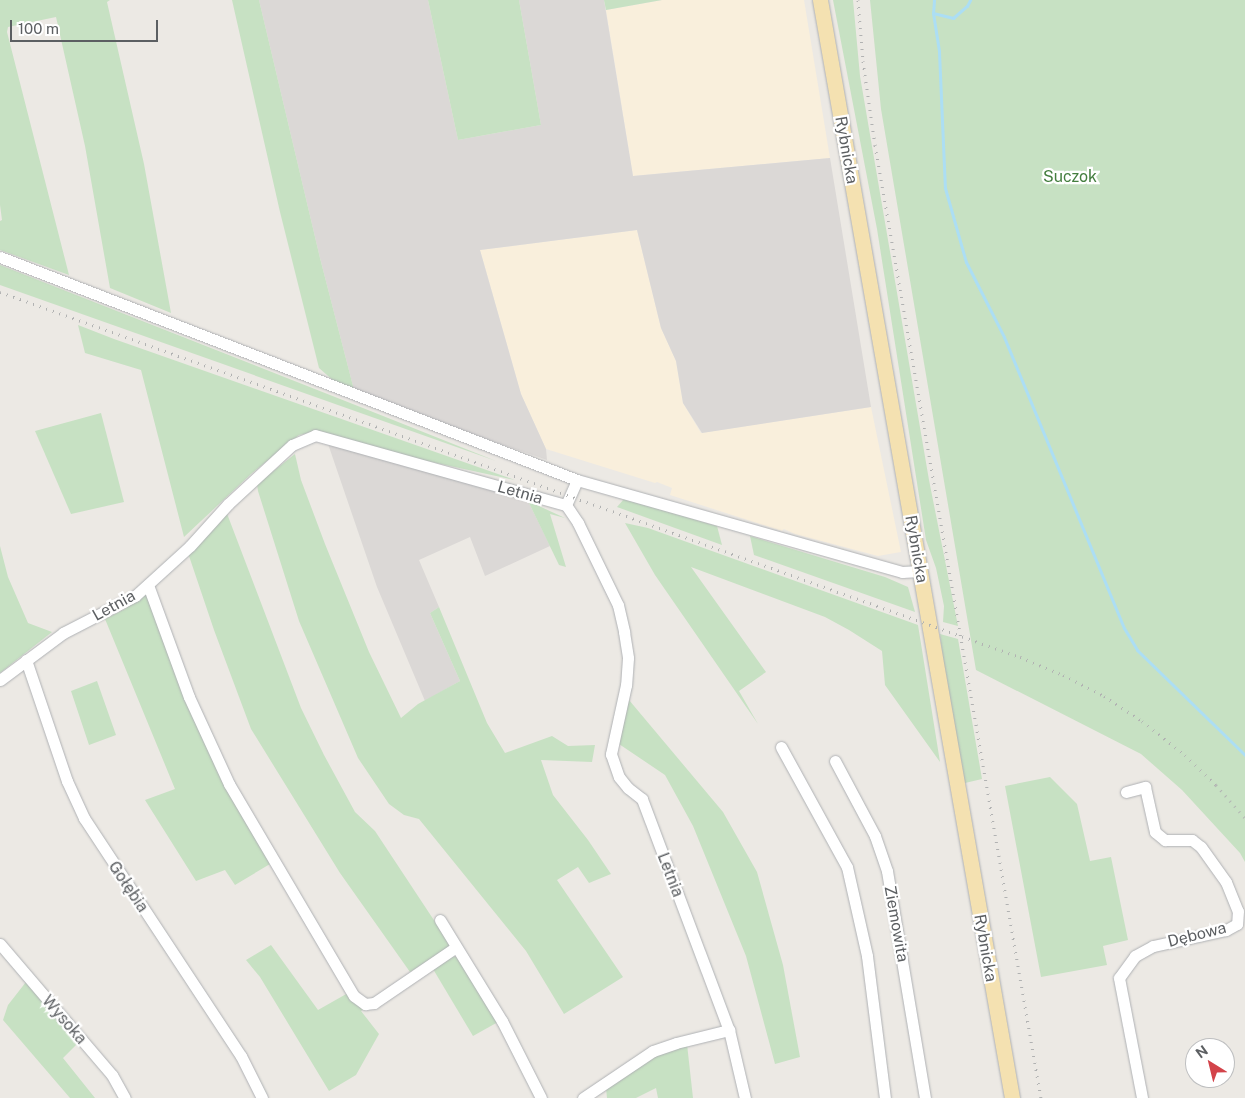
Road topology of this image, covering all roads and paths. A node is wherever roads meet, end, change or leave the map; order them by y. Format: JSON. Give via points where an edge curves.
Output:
{"nodes":[{"id":1,"x":820,"y":0,"type":"edge"},
{"id":2,"x":0,"y":257,"type":"edge"},
{"id":3,"x":577,"y":480,"type":"junction"},
{"id":4,"x":566,"y":505,"type":"junction"},
{"id":5,"x":920,"y":571,"type":"junction"},
{"id":6,"x":148,"y":585,"type":"junction"},
{"id":7,"x":26,"y":660,"type":"junction"},
{"id":8,"x":0,"y":680,"type":"edge"},
{"id":9,"x":781,"y":747,"type":"dead end"},
{"id":10,"x":834,"y":761,"type":"dead end"},
{"id":11,"x":1126,"y":792,"type":"dead end"},
{"id":12,"x":440,"y":920,"type":"dead end"},
{"id":13,"x":0,"y":944,"type":"edge"},
{"id":14,"x":456,"y":947,"type":"junction"},
{"id":15,"x":728,"y":1030,"type":"junction"},
{"id":16,"x":126,"y":1098,"type":"edge"},
{"id":17,"x":262,"y":1098,"type":"edge"},
{"id":18,"x":541,"y":1098,"type":"edge"},
{"id":19,"x":583,"y":1098,"type":"edge"},
{"id":20,"x":745,"y":1098,"type":"edge"},
{"id":21,"x":885,"y":1098,"type":"edge"},
{"id":22,"x":926,"y":1098,"type":"edge"},
{"id":23,"x":1012,"y":1098,"type":"edge"},
{"id":24,"x":1142,"y":1098,"type":"edge"}],
"edges":[{"from":1,"to":5,"type":"main road","name":"Rybnicka"},
{"from":2,"to":3,"type":"street","name":"Letnia"},
{"from":3,"to":4,"type":"street"},
{"from":3,"to":5,"type":"street","name":"Letnia","via":[[902,572]]},
{"from":4,"to":6,"type":"street","name":"Letnia","via":[[315,434],[292,445]]},
{"from":4,"to":15,"type":"street","name":"Letnia","via":[[578,522],[618,604],[624,632],[628,658],[626,685],[611,754],[619,777],[642,799]]},
{"from":5,"to":23,"type":"main road","name":"Rybnicka"},
{"from":6,"to":7,"type":"street","name":"Letnia","via":[[136,596],[63,633]]},
{"from":6,"to":14,"type":"street","via":[[189,697],[229,784],[354,996],[365,1004],[374,1003]]},
{"from":7,"to":8,"type":"street","name":"Letnia"},
{"from":7,"to":17,"type":"street","name":"Gołębia","via":[[67,782],[84,818],[241,1056]]},
{"from":9,"to":21,"type":"street","via":[[847,867],[867,956]]},
{"from":10,"to":22,"type":"street","name":"Ziemowita","via":[[875,836],[887,871]]},
{"from":11,"to":24,"type":"street","name":"Dębowa","via":[[1145,787],[1155,832],[1165,840],[1192,840],[1202,848],[1226,882],[1238,911],[1237,924],[1226,930],[1153,946],[1135,956],[1119,978]]},
{"from":12,"to":14,"type":"street"},
{"from":13,"to":16,"type":"street","name":"Wysoka","via":[[112,1075]]},
{"from":14,"to":18,"type":"street","via":[[497,1013]]},
{"from":15,"to":19,"type":"street","via":[[654,1051]]},
{"from":15,"to":20,"type":"street","name":"Letnia"}]}
